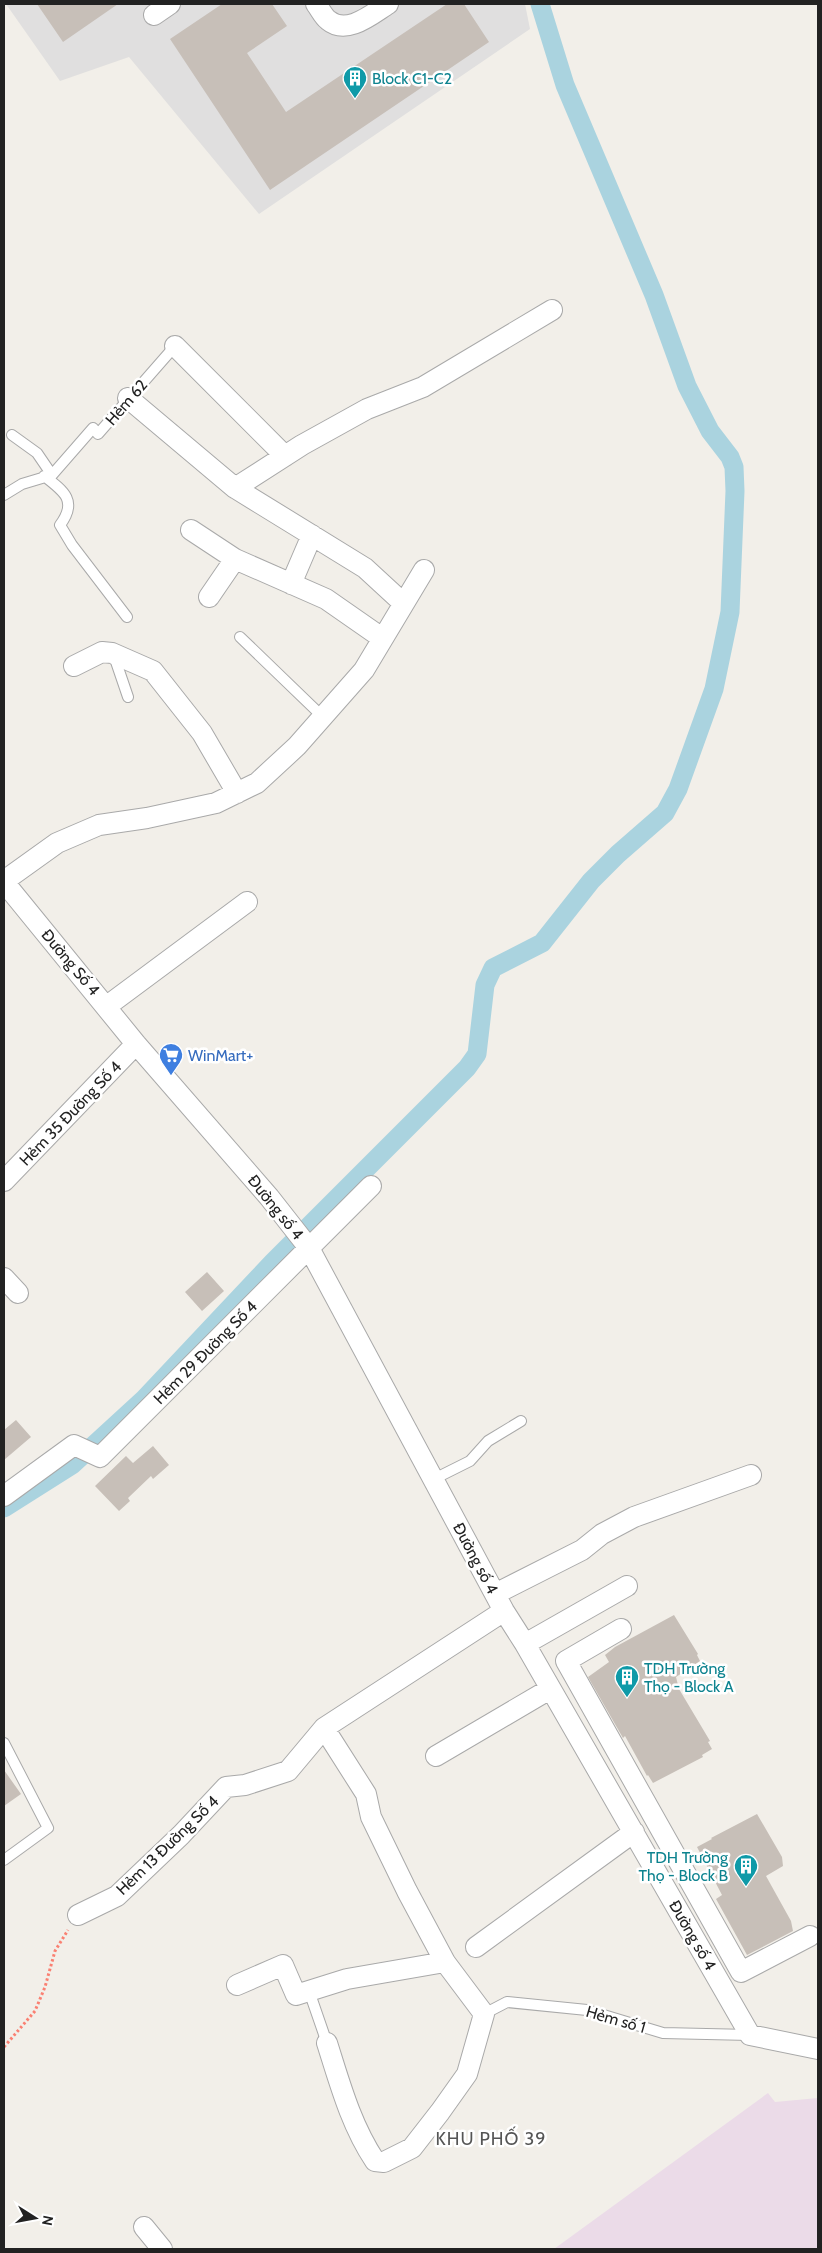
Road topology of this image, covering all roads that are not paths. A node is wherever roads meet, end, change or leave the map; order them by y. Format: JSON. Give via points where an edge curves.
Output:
{"nodes":[{"id":1,"x":316,"y":4,"type":"edge"},
{"id":2,"x":388,"y":4,"type":"edge"},
{"id":3,"x":552,"y":310,"type":"dead end"},
{"id":4,"x":175,"y":346,"type":"joint"},
{"id":5,"x":128,"y":398,"type":"junction"},
{"id":6,"x":12,"y":434,"type":"dead end"},
{"id":7,"x":285,"y":456,"type":"junction"},
{"id":8,"x":48,"y":476,"type":"junction"},
{"id":9,"x":235,"y":488,"type":"junction"},
{"id":10,"x":4,"y":495,"type":"edge"},
{"id":11,"x":190,"y":530,"type":"dead end"},
{"id":12,"x":312,"y":535,"type":"junction"},
{"id":13,"x":235,"y":559,"type":"junction"},
{"id":14,"x":424,"y":570,"type":"dead end"},
{"id":15,"x":291,"y":584,"type":"junction"},
{"id":16,"x":209,"y":597,"type":"dead end"},
{"id":17,"x":403,"y":603,"type":"junction"},
{"id":18,"x":127,"y":617,"type":"dead end"},
{"id":19,"x":240,"y":637,"type":"dead end"},
{"id":20,"x":382,"y":638,"type":"junction"},
{"id":21,"x":112,"y":652,"type":"junction"},
{"id":22,"x":74,"y":666,"type":"dead end"},
{"id":23,"x":128,"y":697,"type":"dead end"},
{"id":24,"x":324,"y":718,"type":"junction"},
{"id":25,"x":237,"y":793,"type":"junction"},
{"id":26,"x":4,"y":881,"type":"edge"},
{"id":27,"x":247,"y":902,"type":"dead end"},
{"id":28,"x":107,"y":1006,"type":"junction"},
{"id":29,"x":136,"y":1044,"type":"junction"},
{"id":30,"x":4,"y":1181,"type":"edge"},
{"id":31,"x":371,"y":1186,"type":"dead end"},
{"id":32,"x":309,"y":1248,"type":"junction"},
{"id":33,"x":4,"y":1278,"type":"edge"},
{"id":34,"x":18,"y":1293,"type":"dead end"},
{"id":35,"x":521,"y":1420,"type":"dead end"},
{"id":36,"x":751,"y":1475,"type":"dead end"},
{"id":37,"x":434,"y":1478,"type":"junction"},
{"id":38,"x":4,"y":1496,"type":"edge"},
{"id":39,"x":627,"y":1586,"type":"dead end"},
{"id":40,"x":499,"y":1603,"type":"junction"},
{"id":41,"x":620,"y":1629,"type":"dead end"},
{"id":42,"x":526,"y":1644,"type":"junction"},
{"id":43,"x":550,"y":1689,"type":"junction"},
{"id":44,"x":324,"y":1728,"type":"junction"},
{"id":45,"x":4,"y":1744,"type":"edge"},
{"id":46,"x":436,"y":1756,"type":"dead end"},
{"id":47,"x":634,"y":1832,"type":"junction"},
{"id":48,"x":4,"y":1860,"type":"edge"},
{"id":49,"x":78,"y":1915,"type":"road end"},
{"id":50,"x":710,"y":1919,"type":"junction"},
{"id":51,"x":692,"y":1933,"type":"junction"},
{"id":52,"x":810,"y":1936,"type":"dead end"},
{"id":53,"x":476,"y":1948,"type":"dead end"},
{"id":54,"x":445,"y":1962,"type":"junction"},
{"id":55,"x":237,"y":1985,"type":"dead end"},
{"id":56,"x":309,"y":1991,"type":"junction"},
{"id":57,"x":484,"y":2014,"type":"junction"},
{"id":58,"x":750,"y":2035,"type":"junction"},
{"id":59,"x":327,"y":2043,"type":"joint"},
{"id":60,"x":818,"y":2049,"type":"edge"},
{"id":61,"x":144,"y":2227,"type":"dead end"},
{"id":62,"x":162,"y":2249,"type":"edge"}],
"edges":[{"from":1,"to":2,"type":"street","via":[[328,20],[351,25],[362,22]]},
{"from":3,"to":7,"type":"street","via":[[423,387],[367,410]]},
{"from":4,"to":5,"type":"lane","name":"Hẻm 62"},
{"from":4,"to":7,"type":"street"},
{"from":5,"to":8,"type":"lane","name":"Hẻm 62","via":[[98,434],[93,428]]},
{"from":5,"to":9,"type":"street"},
{"from":6,"to":8,"type":"lane","via":[[37,453]]},
{"from":7,"to":9,"type":"street"},
{"from":8,"to":10,"type":"lane","name":"Hẻm 62"},
{"from":8,"to":18,"type":"lane","via":[[67,498],[68,512],[60,525]]},
{"from":9,"to":12,"type":"street"},
{"from":11,"to":13,"type":"street"},
{"from":12,"to":15,"type":"street"},
{"from":12,"to":17,"type":"street","via":[[365,568]]},
{"from":13,"to":15,"type":"street"},
{"from":13,"to":16,"type":"street"},
{"from":14,"to":17,"type":"street"},
{"from":15,"to":20,"type":"street","via":[[326,599]]},
{"from":17,"to":20,"type":"street"},
{"from":19,"to":24,"type":"lane"},
{"from":20,"to":24,"type":"street","via":[[364,670]]},
{"from":21,"to":22,"type":"street","via":[[102,652]]},
{"from":21,"to":23,"type":"lane"},
{"from":21,"to":25,"type":"street","via":[[153,671],[202,733]]},
{"from":24,"to":25,"type":"street","via":[[257,783]]},
{"from":25,"to":26,"type":"street","via":[[216,803],[99,825],[58,843]]},
{"from":26,"to":28,"type":"street","name":"Đường Số 4"},
{"from":27,"to":28,"type":"street"},
{"from":28,"to":29,"type":"street","name":"Đường Số 4"},
{"from":29,"to":30,"type":"street","name":"Hẻm 35 Đường Số 4"},
{"from":29,"to":32,"type":"street","name":"Đường số 4"},
{"from":31,"to":32,"type":"street","name":"Hẻm 29 Đường Số 4"},
{"from":32,"to":37,"type":"street","name":"Đường số 4"},
{"from":32,"to":38,"type":"street","name":"Hẻm 29 Đường Số 4","via":[[100,1457],[74,1445]]},
{"from":33,"to":34,"type":"street"},
{"from":35,"to":37,"type":"lane","via":[[488,1441],[470,1461]]},
{"from":36,"to":40,"type":"street","name":"Hẻm 13 Đường Số 4","via":[[634,1517],[602,1534]]},
{"from":37,"to":40,"type":"street","name":"Đường số 4"},
{"from":39,"to":42,"type":"street"},
{"from":40,"to":42,"type":"street","name":"Đường số 4"},
{"from":40,"to":44,"type":"street","name":"Hẻm 13 Đường Số 4"},
{"from":41,"to":50,"type":"street","via":[[566,1661]]},
{"from":42,"to":43,"type":"street","name":"Đường số 4"},
{"from":43,"to":46,"type":"street"},
{"from":43,"to":47,"type":"street","name":"Đường số 4"},
{"from":44,"to":49,"type":"street","name":"Hẻm 13 Đường Số 4","via":[[288,1771],[245,1785],[226,1787],[117,1896]]},
{"from":44,"to":54,"type":"street","via":[[366,1794],[379,1834]]},
{"from":45,"to":48,"type":"lane","via":[[48,1828]]},
{"from":47,"to":51,"type":"street","name":"Đường số 4"},
{"from":47,"to":53,"type":"street"},
{"from":50,"to":51,"type":"street"},
{"from":50,"to":52,"type":"street","via":[[741,1972]]},
{"from":51,"to":58,"type":"street","name":"Đường số 4"},
{"from":54,"to":56,"type":"street","via":[[347,1979]]},
{"from":54,"to":57,"type":"street"},
{"from":55,"to":56,"type":"street","via":[[283,1964],[296,1995]]},
{"from":56,"to":59,"type":"lane"},
{"from":57,"to":58,"type":"lane","name":"Hẻm số 1","via":[[507,2002],[587,2010],[663,2033]]},
{"from":57,"to":59,"type":"street","via":[[467,2074],[412,2148],[384,2162],[375,2161],[363,2140],[343,2097]]},
{"from":58,"to":60,"type":"street"},
{"from":61,"to":62,"type":"street"}]}
